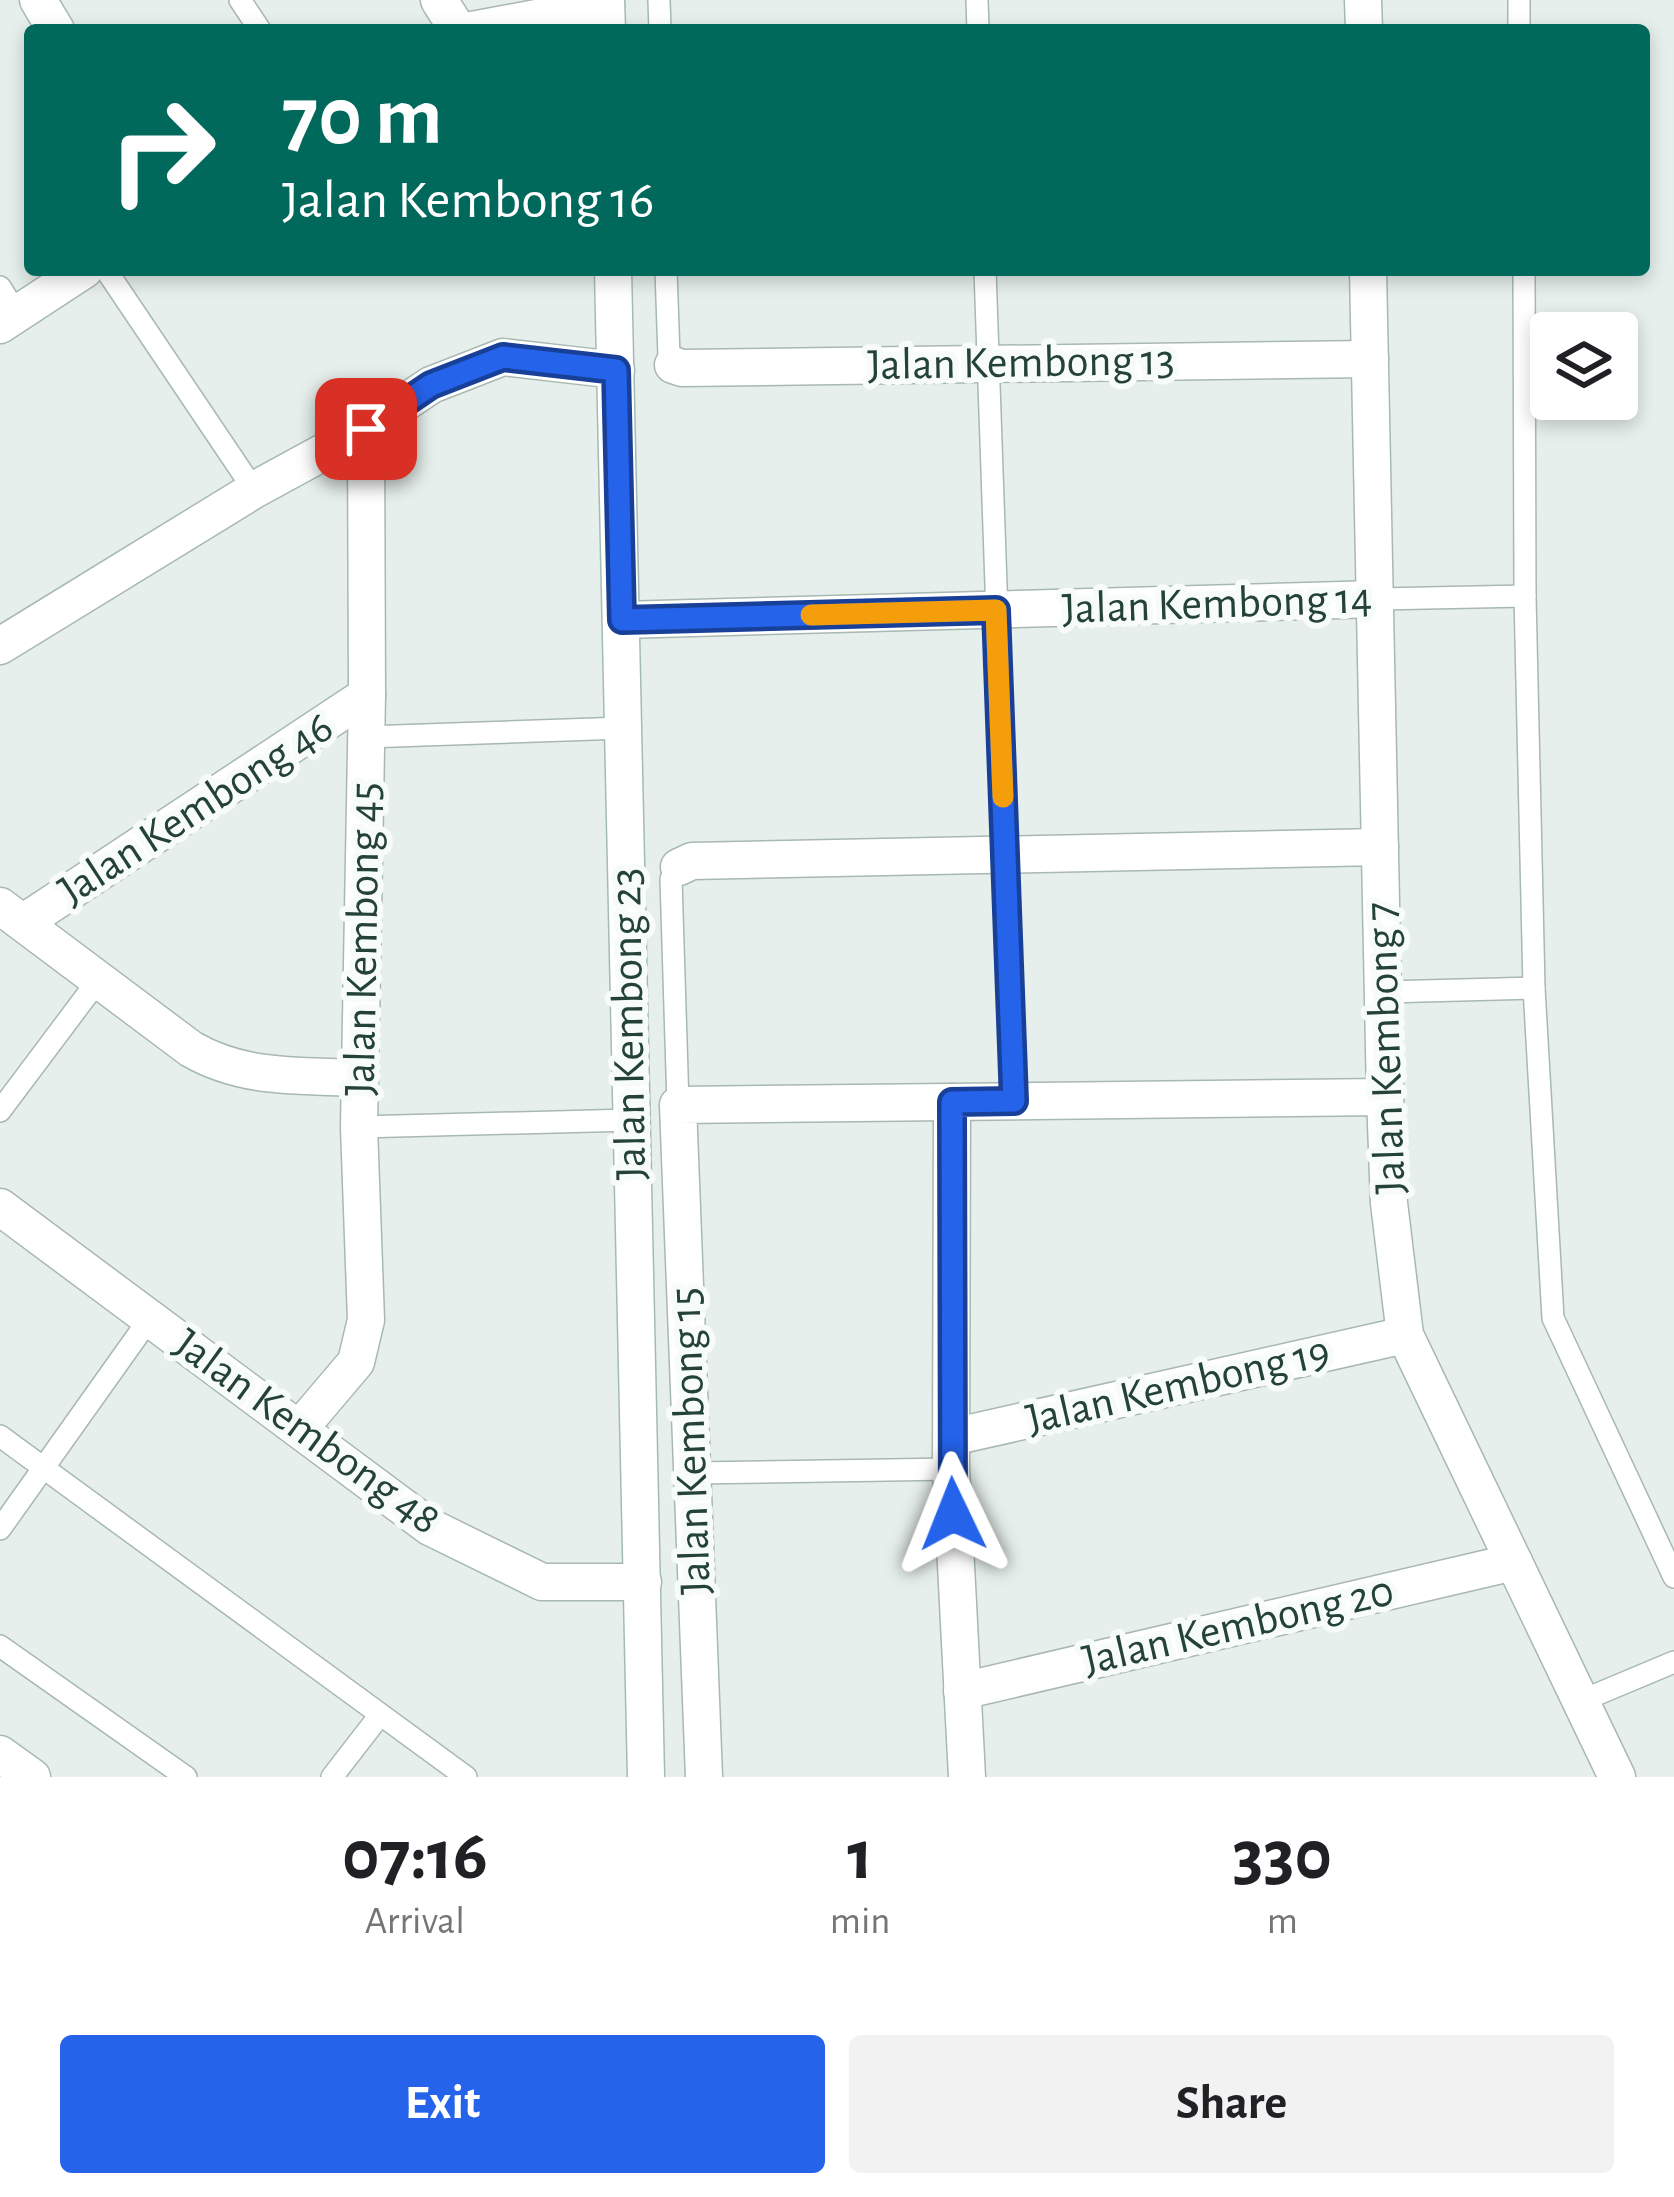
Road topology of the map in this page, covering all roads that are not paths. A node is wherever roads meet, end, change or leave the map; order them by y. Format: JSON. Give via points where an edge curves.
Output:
{"nodes":[{"id":1,"x":606,"y":12,"type":"edge"},
{"id":2,"x":517,"y":24,"type":"edge"},
{"id":3,"x":72,"y":276,"type":"edge"},
{"id":4,"x":110,"y":276,"type":"edge"},
{"id":5,"x":614,"y":276,"type":"edge"},
{"id":6,"x":666,"y":276,"type":"edge"},
{"id":7,"x":986,"y":276,"type":"edge"},
{"id":8,"x":1368,"y":276,"type":"edge"},
{"id":9,"x":1524,"y":276,"type":"edge"},
{"id":10,"x":6,"y":309,"type":"edge"},
{"id":11,"x":1370,"y":359,"type":"junction"},
{"id":12,"x":988,"y":363,"type":"junction"},
{"id":13,"x":673,"y":365,"type":"joint"},
{"id":14,"x":616,"y":370,"type":"junction"},
{"id":15,"x":366,"y":429,"type":"junction"},
{"id":16,"x":254,"y":490,"type":"junction"},
{"id":17,"x":1525,"y":596,"type":"junction"},
{"id":18,"x":1378,"y":599,"type":"junction"},
{"id":19,"x":996,"y":610,"type":"junction"},
{"id":20,"x":622,"y":620,"type":"junction"},
{"id":21,"x":0,"y":646,"type":"edge"},
{"id":22,"x":367,"y":695,"type":"junction"},
{"id":23,"x":623,"y":728,"type":"junction"},
{"id":24,"x":366,"y":737,"type":"junction"},
{"id":25,"x":1380,"y":847,"type":"junction"},
{"id":26,"x":1005,"y":855,"type":"junction"},
{"id":27,"x":679,"y":867,"type":"joint"},
{"id":28,"x":12,"y":914,"type":"edge"},
{"id":29,"x":99,"y":979,"type":"junction"},
{"id":30,"x":1534,"y":988,"type":"junction"},
{"id":31,"x":1385,"y":992,"type":"junction"},
{"id":32,"x":360,"y":1078,"type":"junction"},
{"id":33,"x":1385,"y":1097,"type":"junction"},
{"id":34,"x":1014,"y":1101,"type":"junction"},
{"id":35,"x":952,"y":1102,"type":"junction"},
{"id":36,"x":678,"y":1105,"type":"junction"},
{"id":37,"x":0,"y":1111,"type":"edge"},
{"id":38,"x":631,"y":1120,"type":"junction"},
{"id":39,"x":359,"y":1127,"type":"junction"},
{"id":40,"x":0,"y":1208,"type":"edge"},
{"id":41,"x":150,"y":1318,"type":"junction"},
{"id":42,"x":1405,"y":1335,"type":"junction"},
{"id":43,"x":300,"y":1428,"type":"junction"},
{"id":44,"x":0,"y":1436,"type":"edge"},
{"id":45,"x":951,"y":1453,"type":"junction"},
{"id":46,"x":45,"y":1468,"type":"junction"},
{"id":47,"x":692,"y":1473,"type":"junction"},
{"id":48,"x":0,"y":1528,"type":"edge"},
{"id":49,"x":1514,"y":1562,"type":"junction"},
{"id":50,"x":1674,"y":1577,"type":"edge"},
{"id":51,"x":643,"y":1582,"type":"junction"},
{"id":52,"x":0,"y":1646,"type":"edge"},
{"id":53,"x":1674,"y":1662,"type":"edge"},
{"id":54,"x":962,"y":1691,"type":"junction"},
{"id":55,"x":1580,"y":1701,"type":"junction"},
{"id":56,"x":380,"y":1715,"type":"junction"},
{"id":57,"x":0,"y":1754,"type":"edge"},
{"id":58,"x":650,"y":1776,"type":"edge"},
{"id":59,"x":32,"y":1777,"type":"edge"},
{"id":60,"x":186,"y":1777,"type":"edge"},
{"id":61,"x":332,"y":1777,"type":"edge"},
{"id":62,"x":466,"y":1777,"type":"edge"},
{"id":63,"x":704,"y":1777,"type":"edge"},
{"id":64,"x":968,"y":1777,"type":"edge"},
{"id":65,"x":1617,"y":1777,"type":"edge"}],
"edges":[{"from":1,"to":2,"type":"street"},
{"from":3,"to":10,"type":"street"},
{"from":4,"to":16,"type":"lane"},
{"from":5,"to":14,"type":"street","name":"Jalan Kembong 23"},
{"from":6,"to":13,"type":"lane"},
{"from":7,"to":12,"type":"lane"},
{"from":8,"to":11,"type":"street","name":"Jalan Kembong 7"},
{"from":9,"to":17,"type":"lane"},
{"from":11,"to":12,"type":"street","name":"Jalan Kembong 13"},
{"from":11,"to":18,"type":"street","name":"Jalan Kembong 7"},
{"from":12,"to":13,"type":"street","name":"Jalan Kembong 13"},
{"from":12,"to":19,"type":"lane"},
{"from":14,"to":15,"type":"street","via":[[503,357],[431,385]]},
{"from":14,"to":20,"type":"street","name":"Jalan Kembong 23"},
{"from":15,"to":16,"type":"street"},
{"from":15,"to":22,"type":"street","name":"Jalan Kembong 45"},
{"from":16,"to":21,"type":"street"},
{"from":17,"to":18,"type":"lane","name":"Jalan Kembong 14"},
{"from":17,"to":30,"type":"lane"},
{"from":18,"to":19,"type":"street","name":"Jalan Kembong 14"},
{"from":18,"to":25,"type":"street","name":"Jalan Kembong 7"},
{"from":19,"to":20,"type":"street","name":"Jalan Kembong 14"},
{"from":19,"to":26,"type":"lane"},
{"from":20,"to":23,"type":"street","name":"Jalan Kembong 23"},
{"from":22,"to":24,"type":"street","name":"Jalan Kembong 45"},
{"from":22,"to":28,"type":"street","name":"Jalan Kembong 46"},
{"from":23,"to":24,"type":"lane"},
{"from":23,"to":38,"type":"street","name":"Jalan Kembong 23"},
{"from":24,"to":32,"type":"street","name":"Jalan Kembong 45"},
{"from":25,"to":26,"type":"street"},
{"from":25,"to":31,"type":"street","name":"Jalan Kembong 7"},
{"from":26,"to":27,"type":"street"},
{"from":26,"to":34,"type":"lane"},
{"from":27,"to":36,"type":"lane","via":[[671,879]]},
{"from":28,"to":29,"type":"street"},
{"from":29,"to":32,"type":"street","via":[[218,1064]]},
{"from":29,"to":37,"type":"lane"},
{"from":30,"to":31,"type":"lane"},
{"from":30,"to":50,"type":"lane","via":[[1553,1318]]},
{"from":31,"to":33,"type":"street","name":"Jalan Kembong 7"},
{"from":32,"to":39,"type":"street","name":"Jalan Kembong 45"},
{"from":33,"to":34,"type":"street"},
{"from":33,"to":42,"type":"street","name":"Jalan Kembong 7"},
{"from":34,"to":35,"type":"street"},
{"from":35,"to":36,"type":"street"},
{"from":35,"to":45,"type":"street"},
{"from":36,"to":47,"type":"street","name":"Jalan Kembong 15"},
{"from":38,"to":39,"type":"lane"},
{"from":38,"to":51,"type":"street","name":"Jalan Kembong 23"},
{"from":39,"to":43,"type":"street","name":"Jalan Kembong 45","via":[[366,1320],[356,1362]]},
{"from":40,"to":41,"type":"street","name":"Jalan Kembong 48"},
{"from":41,"to":43,"type":"street","name":"Jalan Kembong 48"},
{"from":41,"to":46,"type":"lane"},
{"from":42,"to":45,"type":"street","name":"Jalan Kembong 19"},
{"from":42,"to":49,"type":"street","name":"Jalan Kembong 7"},
{"from":43,"to":51,"type":"street","name":"Jalan Kembong 48","via":[[430,1527],[542,1582]]},
{"from":44,"to":46,"type":"lane"},
{"from":45,"to":47,"type":"lane"},
{"from":45,"to":54,"type":"street"},
{"from":46,"to":48,"type":"lane"},
{"from":46,"to":56,"type":"lane"},
{"from":47,"to":63,"type":"street","name":"Jalan Kembong 15"},
{"from":49,"to":54,"type":"street","name":"Jalan Kembong 20"},
{"from":49,"to":55,"type":"street","name":"Jalan Kembong 7"},
{"from":51,"to":58,"type":"street","name":"Jalan Kembong 23"},
{"from":52,"to":60,"type":"lane"},
{"from":53,"to":55,"type":"lane"},
{"from":54,"to":64,"type":"street"},
{"from":55,"to":65,"type":"street","name":"Jalan Kembong 7"},
{"from":56,"to":61,"type":"lane"},
{"from":56,"to":62,"type":"lane"},
{"from":57,"to":59,"type":"street"}]}
